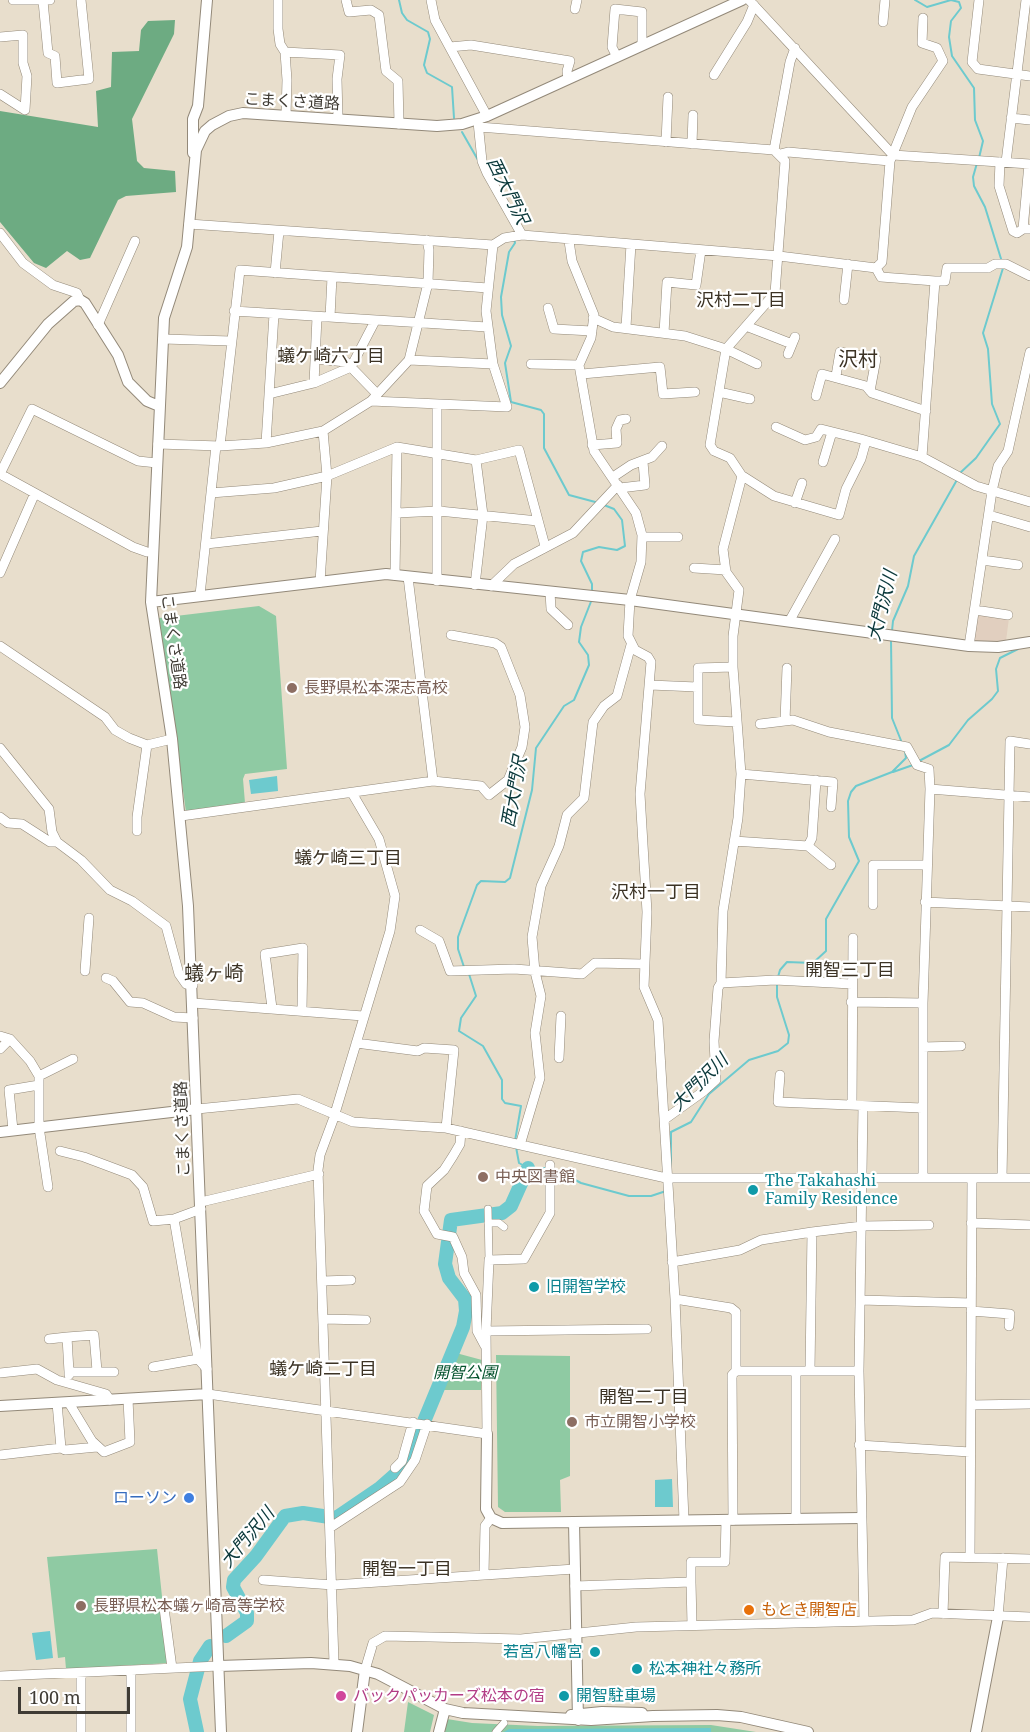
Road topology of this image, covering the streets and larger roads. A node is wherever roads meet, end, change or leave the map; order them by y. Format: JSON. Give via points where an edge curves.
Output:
{"nodes":[{"id":1,"x":13,"y":0,"type":"edge"},
{"id":2,"x":81,"y":0,"type":"edge"},
{"id":3,"x":207,"y":0,"type":"edge"},
{"id":4,"x":278,"y":0,"type":"edge"},
{"id":5,"x":346,"y":0,"type":"edge"},
{"id":6,"x":431,"y":0,"type":"edge"},
{"id":7,"x":742,"y":0,"type":"edge"},
{"id":8,"x":885,"y":0,"type":"edge"},
{"id":9,"x":979,"y":0,"type":"edge"},
{"id":10,"x":1026,"y":0,"type":"edge"},
{"id":11,"x":46,"y":1,"type":"edge"},
{"id":12,"x":751,"y":3,"type":"edge"},
{"id":13,"x":923,"y":18,"type":"dead end"},
{"id":14,"x":882,"y":22,"type":"dead end"},
{"id":15,"x":0,"y":37,"type":"edge"},
{"id":16,"x":1025,"y":37,"type":"edge"},
{"id":17,"x":642,"y":45,"type":"junction"},
{"id":18,"x":450,"y":47,"type":"junction"},
{"id":19,"x":795,"y":48,"type":"junction"},
{"id":20,"x":285,"y":52,"type":"junction"},
{"id":21,"x":616,"y":57,"type":"junction"},
{"id":22,"x":714,"y":75,"type":"dead end"},
{"id":23,"x":1016,"y":75,"type":"junction"},
{"id":24,"x":1030,"y":76,"type":"edge"},
{"id":25,"x":568,"y":79,"type":"junction"},
{"id":26,"x":0,"y":94,"type":"edge"},
{"id":27,"x":668,"y":97,"type":"dead end"},
{"id":28,"x":198,"y":106,"type":"junction"},
{"id":29,"x":286,"y":115,"type":"junction"},
{"id":30,"x":693,"y":115,"type":"dead end"},
{"id":31,"x":1011,"y":118,"type":"junction"},
{"id":32,"x":338,"y":119,"type":"junction"},
{"id":33,"x":1030,"y":120,"type":"edge"},
{"id":34,"x":481,"y":121,"type":"junction"},
{"id":35,"x":399,"y":124,"type":"junction"},
{"id":36,"x":212,"y":125,"type":"junction"},
{"id":37,"x":666,"y":142,"type":"junction"},
{"id":38,"x":692,"y":144,"type":"junction"},
{"id":39,"x":777,"y":152,"type":"junction"},
{"id":40,"x":195,"y":156,"type":"junction"},
{"id":41,"x":892,"y":158,"type":"junction"},
{"id":42,"x":1003,"y":162,"type":"junction"},
{"id":43,"x":1030,"y":164,"type":"edge"},
{"id":44,"x":189,"y":224,"type":"junction"},
{"id":45,"x":1027,"y":229,"type":"edge"},
{"id":46,"x":279,"y":231,"type":"junction"},
{"id":47,"x":0,"y":233,"type":"edge"},
{"id":48,"x":522,"y":235,"type":"junction"},
{"id":49,"x":426,"y":240,"type":"junction"},
{"id":50,"x":135,"y":241,"type":"dead end"},
{"id":51,"x":569,"y":241,"type":"junction"},
{"id":52,"x":631,"y":244,"type":"junction"},
{"id":53,"x":493,"y":245,"type":"junction"},
{"id":54,"x":701,"y":250,"type":"junction"},
{"id":55,"x":779,"y":256,"type":"junction"},
{"id":56,"x":848,"y":264,"type":"junction"},
{"id":57,"x":876,"y":268,"type":"junction"},
{"id":58,"x":275,"y":273,"type":"junction"},
{"id":59,"x":1030,"y":276,"type":"edge"},
{"id":60,"x":332,"y":277,"type":"junction"},
{"id":61,"x":935,"y":281,"type":"junction"},
{"id":62,"x":428,"y":284,"type":"junction"},
{"id":63,"x":488,"y":288,"type":"junction"},
{"id":64,"x":80,"y":300,"type":"junction"},
{"id":65,"x":844,"y":300,"type":"dead end"},
{"id":66,"x":548,"y":308,"type":"dead end"},
{"id":67,"x":234,"y":311,"type":"junction"},
{"id":68,"x":274,"y":314,"type":"junction"},
{"id":69,"x":317,"y":317,"type":"junction"},
{"id":70,"x":330,"y":317,"type":"junction"},
{"id":71,"x":593,"y":318,"type":"junction"},
{"id":72,"x":375,"y":321,"type":"junction"},
{"id":73,"x":420,"y":323,"type":"junction"},
{"id":74,"x":98,"y":325,"type":"junction"},
{"id":75,"x":746,"y":326,"type":"junction"},
{"id":76,"x":487,"y":327,"type":"junction"},
{"id":77,"x":626,"y":327,"type":"junction"},
{"id":78,"x":592,"y":331,"type":"junction"},
{"id":79,"x":664,"y":333,"type":"junction"},
{"id":80,"x":163,"y":339,"type":"junction"},
{"id":81,"x":231,"y":341,"type":"junction"},
{"id":82,"x":791,"y":345,"type":"dead end"},
{"id":83,"x":726,"y":349,"type":"junction"},
{"id":84,"x":1030,"y":352,"type":"edge"},
{"id":85,"x":316,"y":359,"type":"junction"},
{"id":86,"x":409,"y":360,"type":"junction"},
{"id":87,"x":493,"y":364,"type":"junction"},
{"id":88,"x":531,"y":364,"type":"dead end"},
{"id":89,"x":758,"y":364,"type":"dead end"},
{"id":90,"x":351,"y":367,"type":"junction"},
{"id":91,"x":581,"y":370,"type":"junction"},
{"id":92,"x":836,"y":376,"type":"junction"},
{"id":93,"x":0,"y":383,"type":"edge"},
{"id":94,"x":314,"y":383,"type":"junction"},
{"id":95,"x":870,"y":391,"type":"junction"},
{"id":96,"x":695,"y":392,"type":"dead end"},
{"id":97,"x":719,"y":392,"type":"junction"},
{"id":98,"x":269,"y":394,"type":"junction"},
{"id":99,"x":816,"y":396,"type":"dead end"},
{"id":100,"x":374,"y":398,"type":"junction"},
{"id":101,"x":750,"y":399,"type":"dead end"},
{"id":102,"x":437,"y":404,"type":"junction"},
{"id":103,"x":159,"y":406,"type":"junction"},
{"id":104,"x":926,"y":411,"type":"junction"},
{"id":105,"x":626,"y":419,"type":"dead end"},
{"id":106,"x":776,"y":427,"type":"dead end"},
{"id":107,"x":323,"y":431,"type":"junction"},
{"id":108,"x":832,"y":432,"type":"junction"},
{"id":109,"x":866,"y":441,"type":"junction"},
{"id":110,"x":266,"y":442,"type":"junction"},
{"id":111,"x":158,"y":444,"type":"junction"},
{"id":112,"x":592,"y":445,"type":"junction"},
{"id":113,"x":218,"y":446,"type":"junction"},
{"id":114,"x":662,"y":446,"type":"dead end"},
{"id":115,"x":397,"y":447,"type":"junction"},
{"id":116,"x":437,"y":453,"type":"junction"},
{"id":117,"x":922,"y":457,"type":"junction"},
{"id":118,"x":476,"y":460,"type":"junction"},
{"id":119,"x":643,"y":462,"type":"junction"},
{"id":120,"x":823,"y":462,"type":"dead end"},
{"id":121,"x":157,"y":463,"type":"junction"},
{"id":122,"x":741,"y":475,"type":"junction"},
{"id":123,"x":327,"y":476,"type":"junction"},
{"id":124,"x":802,"y":483,"type":"dead end"},
{"id":125,"x":617,"y":484,"type":"junction"},
{"id":126,"x":992,"y":491,"type":"junction"},
{"id":127,"x":35,"y":493,"type":"junction"},
{"id":128,"x":211,"y":493,"type":"junction"},
{"id":129,"x":1030,"y":502,"type":"edge"},
{"id":130,"x":795,"y":503,"type":"junction"},
{"id":131,"x":439,"y":511,"type":"junction"},
{"id":132,"x":397,"y":513,"type":"junction"},
{"id":133,"x":483,"y":515,"type":"junction"},
{"id":134,"x":989,"y":515,"type":"junction"},
{"id":135,"x":538,"y":521,"type":"junction"},
{"id":136,"x":1030,"y":527,"type":"edge"},
{"id":137,"x":322,"y":531,"type":"junction"},
{"id":138,"x":642,"y":537,"type":"junction"},
{"id":139,"x":678,"y":537,"type":"dead end"},
{"id":140,"x":835,"y":539,"type":"dead end"},
{"id":141,"x":206,"y":544,"type":"junction"},
{"id":142,"x":545,"y":546,"type":"junction"},
{"id":143,"x":147,"y":552,"type":"dead end"},
{"id":144,"x":982,"y":560,"type":"junction"},
{"id":145,"x":1018,"y":565,"type":"dead end"},
{"id":146,"x":694,"y":568,"type":"dead end"},
{"id":147,"x":726,"y":570,"type":"junction"},
{"id":148,"x":0,"y":573,"type":"edge"},
{"id":149,"x":395,"y":575,"type":"junction"},
{"id":150,"x":408,"y":577,"type":"junction"},
{"id":151,"x":437,"y":581,"type":"junction"},
{"id":152,"x":320,"y":582,"type":"junction"},
{"id":153,"x":475,"y":585,"type":"junction"},
{"id":154,"x":492,"y":586,"type":"junction"},
{"id":155,"x":550,"y":592,"type":"junction"},
{"id":156,"x":200,"y":595,"type":"junction"},
{"id":157,"x":630,"y":600,"type":"junction"},
{"id":158,"x":151,"y":602,"type":"junction"},
{"id":159,"x":975,"y":610,"type":"junction"},
{"id":160,"x":736,"y":614,"type":"junction"},
{"id":161,"x":1008,"y":615,"type":"dead end"},
{"id":162,"x":790,"y":620,"type":"junction"},
{"id":163,"x":568,"y":626,"type":"dead end"},
{"id":164,"x":451,"y":635,"type":"dead end"},
{"id":165,"x":1030,"y":642,"type":"edge"},
{"id":166,"x":631,"y":645,"type":"junction"},
{"id":167,"x":0,"y":646,"type":"edge"},
{"id":168,"x":969,"y":646,"type":"junction"},
{"id":169,"x":733,"y":668,"type":"junction"},
{"id":170,"x":787,"y":668,"type":"dead end"},
{"id":171,"x":650,"y":685,"type":"junction"},
{"id":172,"x":697,"y":687,"type":"junction"},
{"id":173,"x":785,"y":721,"type":"junction"},
{"id":174,"x":736,"y":722,"type":"junction"},
{"id":175,"x":760,"y":723,"type":"dead end"},
{"id":176,"x":172,"y":738,"type":"junction"},
{"id":177,"x":1030,"y":744,"type":"edge"},
{"id":178,"x":147,"y":745,"type":"junction"},
{"id":179,"x":0,"y":748,"type":"edge"},
{"id":180,"x":741,"y":774,"type":"junction"},
{"id":181,"x":816,"y":780,"type":"junction"},
{"id":182,"x":433,"y":781,"type":"junction"},
{"id":183,"x":930,"y":789,"type":"junction"},
{"id":184,"x":352,"y":793,"type":"junction"},
{"id":185,"x":1007,"y":796,"type":"junction"},
{"id":186,"x":1030,"y":797,"type":"edge"},
{"id":187,"x":831,"y":807,"type":"dead end"},
{"id":188,"x":181,"y":816,"type":"junction"},
{"id":189,"x":0,"y":817,"type":"edge"},
{"id":190,"x":137,"y":831,"type":"dead end"},
{"id":191,"x":734,"y":841,"type":"junction"},
{"id":192,"x":57,"y":842,"type":"junction"},
{"id":193,"x":808,"y":846,"type":"junction"},
{"id":194,"x":831,"y":865,"type":"dead end"},
{"id":195,"x":926,"y":865,"type":"junction"},
{"id":196,"x":925,"y":902,"type":"junction"},
{"id":197,"x":873,"y":904,"type":"dead end"},
{"id":198,"x":1005,"y":905,"type":"junction"},
{"id":199,"x":1030,"y":907,"type":"edge"},
{"id":200,"x":89,"y":918,"type":"dead end"},
{"id":201,"x":420,"y":930,"type":"dead end"},
{"id":202,"x":853,"y":938,"type":"dead end"},
{"id":203,"x":643,"y":964,"type":"junction"},
{"id":204,"x":85,"y":971,"type":"dead end"},
{"id":205,"x":535,"y":972,"type":"junction"},
{"id":206,"x":106,"y":978,"type":"dead end"},
{"id":207,"x":721,"y":983,"type":"junction"},
{"id":208,"x":852,"y":984,"type":"junction"},
{"id":209,"x":193,"y":985,"type":"junction"},
{"id":210,"x":851,"y":1002,"type":"junction"},
{"id":211,"x":193,"y":1003,"type":"junction"},
{"id":212,"x":923,"y":1003,"type":"junction"},
{"id":213,"x":272,"y":1008,"type":"junction"},
{"id":214,"x":302,"y":1010,"type":"junction"},
{"id":215,"x":363,"y":1016,"type":"junction"},
{"id":216,"x":561,"y":1016,"type":"dead end"},
{"id":217,"x":193,"y":1018,"type":"junction"},
{"id":218,"x":0,"y":1036,"type":"edge"},
{"id":219,"x":10,"y":1040,"type":"junction"},
{"id":220,"x":356,"y":1043,"type":"junction"},
{"id":221,"x":961,"y":1046,"type":"dead end"},
{"id":222,"x":923,"y":1047,"type":"junction"},
{"id":223,"x":0,"y":1049,"type":"edge"},
{"id":224,"x":559,"y":1058,"type":"dead end"},
{"id":225,"x":73,"y":1059,"type":"dead end"},
{"id":226,"x":780,"y":1075,"type":"dead end"},
{"id":227,"x":39,"y":1080,"type":"junction"},
{"id":228,"x":852,"y":1105,"type":"junction"},
{"id":229,"x":863,"y":1106,"type":"junction"},
{"id":230,"x":922,"y":1108,"type":"junction"},
{"id":231,"x":197,"y":1109,"type":"junction"},
{"id":232,"x":334,"y":1112,"type":"junction"},
{"id":233,"x":665,"y":1119,"type":"junction"},
{"id":234,"x":39,"y":1127,"type":"junction"},
{"id":235,"x":446,"y":1128,"type":"junction"},
{"id":236,"x":13,"y":1130,"type":"junction"},
{"id":237,"x":461,"y":1131,"type":"junction"},
{"id":238,"x":0,"y":1132,"type":"edge"},
{"id":239,"x":517,"y":1144,"type":"junction"},
{"id":240,"x":60,"y":1151,"type":"dead end"},
{"id":241,"x":550,"y":1167,"type":"dead end"},
{"id":242,"x":319,"y":1174,"type":"junction"},
{"id":243,"x":670,"y":1178,"type":"junction"},
{"id":244,"x":862,"y":1178,"type":"junction"},
{"id":245,"x":923,"y":1178,"type":"junction"},
{"id":246,"x":972,"y":1178,"type":"junction"},
{"id":247,"x":1002,"y":1178,"type":"junction"},
{"id":248,"x":1030,"y":1178,"type":"edge"},
{"id":249,"x":48,"y":1187,"type":"dead end"},
{"id":250,"x":201,"y":1206,"type":"junction"},
{"id":251,"x":488,"y":1209,"type":"dead end"},
{"id":252,"x":174,"y":1219,"type":"junction"},
{"id":253,"x":488,"y":1223,"type":"junction"},
{"id":254,"x":971,"y":1223,"type":"junction"},
{"id":255,"x":929,"y":1225,"type":"dead end"},
{"id":256,"x":1030,"y":1225,"type":"edge"},
{"id":257,"x":862,"y":1226,"type":"junction"},
{"id":258,"x":504,"y":1227,"type":"dead end"},
{"id":259,"x":812,"y":1232,"type":"junction"},
{"id":260,"x":489,"y":1260,"type":"junction"},
{"id":261,"x":672,"y":1262,"type":"junction"},
{"id":262,"x":351,"y":1280,"type":"dead end"},
{"id":263,"x":323,"y":1281,"type":"junction"},
{"id":264,"x":675,"y":1299,"type":"junction"},
{"id":265,"x":860,"y":1299,"type":"junction"},
{"id":266,"x":971,"y":1307,"type":"junction"},
{"id":267,"x":324,"y":1319,"type":"junction"},
{"id":268,"x":366,"y":1320,"type":"dead end"},
{"id":269,"x":1009,"y":1326,"type":"dead end"},
{"id":270,"x":647,"y":1329,"type":"dead end"},
{"id":271,"x":486,"y":1331,"type":"junction"},
{"id":272,"x":67,"y":1337,"type":"junction"},
{"id":273,"x":49,"y":1339,"type":"dead end"},
{"id":274,"x":485,"y":1346,"type":"junction"},
{"id":275,"x":198,"y":1359,"type":"junction"},
{"id":276,"x":153,"y":1367,"type":"dead end"},
{"id":277,"x":207,"y":1369,"type":"junction"},
{"id":278,"x":810,"y":1370,"type":"junction"},
{"id":279,"x":97,"y":1371,"type":"junction"},
{"id":280,"x":736,"y":1371,"type":"junction"},
{"id":281,"x":796,"y":1371,"type":"junction"},
{"id":282,"x":859,"y":1371,"type":"junction"},
{"id":283,"x":69,"y":1372,"type":"junction"},
{"id":284,"x":114,"y":1372,"type":"dead end"},
{"id":285,"x":0,"y":1373,"type":"edge"},
{"id":286,"x":68,"y":1383,"type":"junction"},
{"id":287,"x":208,"y":1394,"type":"junction"},
{"id":288,"x":128,"y":1399,"type":"junction"},
{"id":289,"x":110,"y":1400,"type":"junction"},
{"id":290,"x":57,"y":1403,"type":"junction"},
{"id":291,"x":69,"y":1403,"type":"junction"},
{"id":292,"x":1030,"y":1404,"type":"edge"},
{"id":293,"x":971,"y":1405,"type":"junction"},
{"id":294,"x":0,"y":1406,"type":"edge"},
{"id":295,"x":327,"y":1410,"type":"junction"},
{"id":296,"x":420,"y":1423,"type":"junction"},
{"id":297,"x":487,"y":1434,"type":"junction"},
{"id":298,"x":859,"y":1445,"type":"junction"},
{"id":299,"x":97,"y":1447,"type":"junction"},
{"id":300,"x":61,"y":1448,"type":"junction"},
{"id":301,"x":970,"y":1452,"type":"junction"},
{"id":302,"x":0,"y":1455,"type":"edge"},
{"id":303,"x":395,"y":1468,"type":"dead end"},
{"id":304,"x":491,"y":1518,"type":"junction"},
{"id":305,"x":861,"y":1518,"type":"junction"},
{"id":306,"x":684,"y":1520,"type":"junction"},
{"id":307,"x":729,"y":1520,"type":"junction"},
{"id":308,"x":796,"y":1520,"type":"junction"},
{"id":309,"x":331,"y":1521,"type":"junction"},
{"id":310,"x":574,"y":1522,"type":"junction"},
{"id":311,"x":970,"y":1557,"type":"junction"},
{"id":312,"x":1003,"y":1558,"type":"junction"},
{"id":313,"x":1030,"y":1559,"type":"edge"},
{"id":314,"x":575,"y":1569,"type":"junction"},
{"id":315,"x":484,"y":1574,"type":"junction"},
{"id":316,"x":263,"y":1580,"type":"dead end"},
{"id":317,"x":691,"y":1582,"type":"junction"},
{"id":318,"x":333,"y":1585,"type":"junction"},
{"id":319,"x":575,"y":1586,"type":"junction"},
{"id":320,"x":164,"y":1608,"type":"dead end"},
{"id":321,"x":943,"y":1614,"type":"junction"},
{"id":322,"x":998,"y":1617,"type":"junction"},
{"id":323,"x":1030,"y":1617,"type":"edge"},
{"id":324,"x":864,"y":1620,"type":"junction"},
{"id":325,"x":692,"y":1625,"type":"junction"},
{"id":326,"x":577,"y":1634,"type":"junction"},
{"id":327,"x":334,"y":1663,"type":"junction"},
{"id":328,"x":219,"y":1666,"type":"junction"},
{"id":329,"x":172,"y":1668,"type":"junction"},
{"id":330,"x":365,"y":1670,"type":"junction"},
{"id":331,"x":131,"y":1671,"type":"junction"},
{"id":332,"x":81,"y":1673,"type":"junction"},
{"id":333,"x":0,"y":1676,"type":"edge"},
{"id":334,"x":445,"y":1709,"type":"junction"},
{"id":335,"x":578,"y":1717,"type":"junction"},
{"id":336,"x":504,"y":1723,"type":"dead end"},
{"id":337,"x":81,"y":1732,"type":"edge"},
{"id":338,"x":131,"y":1732,"type":"edge"},
{"id":339,"x":221,"y":1732,"type":"edge"},
{"id":340,"x":357,"y":1732,"type":"edge"},
{"id":341,"x":439,"y":1732,"type":"edge"},
{"id":342,"x":496,"y":1732,"type":"edge"},
{"id":343,"x":808,"y":1732,"type":"edge"},
{"id":344,"x":976,"y":1732,"type":"edge"}],
"edges":[{"from":1,"to":11,"type":"street"},
{"from":2,"to":11,"type":"street","via":[[88,79],[57,83],[55,56],[48,53]]},
{"from":3,"to":28,"type":"street"},
{"from":4,"to":20,"type":"street","via":[[279,36]]},
{"from":5,"to":35,"type":"street","via":[[349,12],[371,10],[380,15],[386,70],[398,81]]},
{"from":6,"to":18,"type":"street","via":[[435,20]]},
{"from":7,"to":17,"type":"street","name":"こまくさ道路"},
{"from":8,"to":14,"type":"street"},
{"from":9,"to":23,"type":"street","via":[[972,62],[978,69]]},
{"from":10,"to":16,"type":"street"},
{"from":12,"to":19,"type":"street"},
{"from":12,"to":22,"type":"street","via":[[747,22]]},
{"from":13,"to":41,"type":"street","via":[[922,43],[937,48],[943,61],[912,107]]},
{"from":15,"to":26,"type":"street","via":[[23,35],[26,110]]},
{"from":16,"to":23,"type":"street"},
{"from":17,"to":21,"type":"street","name":"こまくさ道路"},
{"from":17,"to":21,"type":"street","via":[[642,12],[615,9],[612,47]]},
{"from":18,"to":25,"type":"street","via":[[471,45],[570,62]]},
{"from":18,"to":34,"type":"street"},
{"from":19,"to":39,"type":"street"},
{"from":19,"to":41,"type":"street"},
{"from":20,"to":29,"type":"street"},
{"from":20,"to":32,"type":"street","via":[[340,55]]},
{"from":21,"to":25,"type":"street","name":"こまくさ道路"},
{"from":23,"to":24,"type":"street"},
{"from":23,"to":31,"type":"street"},
{"from":25,"to":34,"type":"street","name":"こまくさ道路"},
{"from":27,"to":37,"type":"street"},
{"from":28,"to":36,"type":"street"},
{"from":28,"to":40,"type":"street","via":[[191,148]]},
{"from":29,"to":32,"type":"street","name":"こまくさ道路"},
{"from":29,"to":36,"type":"street","name":"こまくさ道路","via":[[236,113]]},
{"from":30,"to":38,"type":"street"},
{"from":31,"to":33,"type":"street"},
{"from":31,"to":42,"type":"street"},
{"from":32,"to":35,"type":"street","name":"こまくさ道路"},
{"from":34,"to":35,"type":"street","name":"こまくさ道路","via":[[451,126]]},
{"from":34,"to":37,"type":"street"},
{"from":34,"to":48,"type":"street","via":[[482,161]]},
{"from":36,"to":40,"type":"street","name":"こまくさ道路","via":[[198,143]]},
{"from":37,"to":38,"type":"street"},
{"from":38,"to":39,"type":"street"},
{"from":39,"to":41,"type":"street"},
{"from":39,"to":55,"type":"street","via":[[786,161]]},
{"from":40,"to":44,"type":"street","name":"こまくさ道路"},
{"from":41,"to":42,"type":"street"},
{"from":41,"to":57,"type":"street","via":[[882,262]]},
{"from":42,"to":43,"type":"street"},
{"from":42,"to":45,"type":"street","via":[[999,186],[1013,231]]},
{"from":43,"to":45,"type":"street"},
{"from":44,"to":46,"type":"street"},
{"from":44,"to":80,"type":"street","name":"こまくさ道路","via":[[187,248],[168,298]]},
{"from":46,"to":49,"type":"street"},
{"from":46,"to":58,"type":"street"},
{"from":47,"to":64,"type":"street","via":[[23,263],[53,285],[77,293]]},
{"from":48,"to":51,"type":"street"},
{"from":48,"to":53,"type":"street","via":[[504,238]]},
{"from":49,"to":53,"type":"street"},
{"from":49,"to":62,"type":"street"},
{"from":50,"to":74,"type":"street"},
{"from":51,"to":52,"type":"street"},
{"from":51,"to":71,"type":"street","via":[[572,261]]},
{"from":52,"to":54,"type":"street"},
{"from":52,"to":77,"type":"street"},
{"from":53,"to":63,"type":"street"},
{"from":54,"to":55,"type":"street"},
{"from":54,"to":79,"type":"street","via":[[696,285],[668,282]]},
{"from":55,"to":56,"type":"street"},
{"from":55,"to":75,"type":"street","via":[[775,293]]},
{"from":56,"to":57,"type":"street"},
{"from":56,"to":65,"type":"street"},
{"from":57,"to":61,"type":"street","via":[[881,277]]},
{"from":58,"to":60,"type":"street"},
{"from":58,"to":67,"type":"street","via":[[240,270]]},
{"from":59,"to":61,"type":"street","via":[[1002,264],[947,268],[945,281]]},
{"from":60,"to":62,"type":"street"},
{"from":60,"to":70,"type":"street"},
{"from":61,"to":104,"type":"street"},
{"from":62,"to":63,"type":"street"},
{"from":62,"to":73,"type":"street"},
{"from":63,"to":76,"type":"street"},
{"from":64,"to":74,"type":"street"},
{"from":64,"to":93,"type":"street","via":[[48,324]]},
{"from":66,"to":78,"type":"street","via":[[554,329]]},
{"from":67,"to":68,"type":"street"},
{"from":67,"to":81,"type":"street"},
{"from":68,"to":69,"type":"street"},
{"from":68,"to":98,"type":"street"},
{"from":69,"to":70,"type":"street"},
{"from":69,"to":85,"type":"street"},
{"from":70,"to":72,"type":"street"},
{"from":71,"to":77,"type":"street","via":[[613,327]]},
{"from":71,"to":78,"type":"street"},
{"from":72,"to":73,"type":"street"},
{"from":72,"to":90,"type":"street"},
{"from":73,"to":76,"type":"street"},
{"from":73,"to":86,"type":"street"},
{"from":74,"to":103,"type":"street","via":[[118,355],[128,382],[147,402]]},
{"from":75,"to":82,"type":"street"},
{"from":75,"to":83,"type":"street"},
{"from":76,"to":87,"type":"street"},
{"from":77,"to":79,"type":"street"},
{"from":78,"to":91,"type":"street"},
{"from":79,"to":83,"type":"street"},
{"from":80,"to":81,"type":"street"},
{"from":80,"to":103,"type":"street","name":"こまくさ道路"},
{"from":81,"to":113,"type":"street"},
{"from":83,"to":89,"type":"street"},
{"from":83,"to":97,"type":"street"},
{"from":84,"to":126,"type":"street","via":[[1008,451],[998,466]]},
{"from":85,"to":90,"type":"street","via":[[346,362]]},
{"from":85,"to":94,"type":"street"},
{"from":86,"to":87,"type":"street"},
{"from":86,"to":100,"type":"street"},
{"from":87,"to":102,"type":"street","via":[[507,406]]},
{"from":88,"to":91,"type":"street"},
{"from":90,"to":94,"type":"street"},
{"from":90,"to":100,"type":"street"},
{"from":91,"to":96,"type":"street","via":[[660,367],[663,394]]},
{"from":91,"to":112,"type":"street"},
{"from":92,"to":95,"type":"street"},
{"from":92,"to":95,"type":"street","via":[[840,352],[876,359]]},
{"from":92,"to":99,"type":"street","via":[[822,374]]},
{"from":94,"to":98,"type":"street"},
{"from":95,"to":104,"type":"street"},
{"from":97,"to":101,"type":"street"},
{"from":97,"to":122,"type":"street","via":[[710,445],[730,458]]},
{"from":98,"to":110,"type":"street"},
{"from":100,"to":102,"type":"street"},
{"from":100,"to":107,"type":"street"},
{"from":102,"to":116,"type":"street"},
{"from":103,"to":111,"type":"street","name":"こまくさ道路"},
{"from":104,"to":117,"type":"street"},
{"from":105,"to":112,"type":"street","via":[[620,420],[616,429],[617,443]]},
{"from":106,"to":108,"type":"street","via":[[805,440],[816,437],[821,429]]},
{"from":107,"to":110,"type":"street"},
{"from":107,"to":123,"type":"street"},
{"from":108,"to":109,"type":"street"},
{"from":108,"to":120,"type":"street"},
{"from":109,"to":117,"type":"street"},
{"from":109,"to":130,"type":"street","via":[[839,515]]},
{"from":110,"to":113,"type":"street"},
{"from":111,"to":113,"type":"street"},
{"from":111,"to":121,"type":"street","name":"こまくさ道路"},
{"from":112,"to":125,"type":"street"},
{"from":113,"to":128,"type":"street"},
{"from":114,"to":119,"type":"street"},
{"from":115,"to":116,"type":"street"},
{"from":115,"to":123,"type":"street"},
{"from":115,"to":132,"type":"street"},
{"from":116,"to":118,"type":"street"},
{"from":116,"to":131,"type":"street"},
{"from":117,"to":126,"type":"street"},
{"from":118,"to":133,"type":"street"},
{"from":118,"to":135,"type":"street","via":[[519,450]]},
{"from":119,"to":125,"type":"street","via":[[631,465]]},
{"from":119,"to":125,"type":"street","via":[[645,485]]},
{"from":121,"to":127,"type":"street","via":[[138,461],[32,409],[0,474]]},
{"from":121,"to":158,"type":"street","name":"こまくさ道路"},
{"from":122,"to":130,"type":"street","via":[[774,496]]},
{"from":122,"to":147,"type":"street","via":[[723,549]]},
{"from":123,"to":128,"type":"street","via":[[274,488]]},
{"from":123,"to":137,"type":"street"},
{"from":124,"to":130,"type":"street"},
{"from":125,"to":138,"type":"street","via":[[641,523]]},
{"from":125,"to":142,"type":"street","via":[[573,533]]},
{"from":126,"to":129,"type":"street"},
{"from":126,"to":134,"type":"street"},
{"from":127,"to":143,"type":"street","via":[[132,548]]},
{"from":127,"to":148,"type":"street"},
{"from":128,"to":141,"type":"street"},
{"from":131,"to":132,"type":"street"},
{"from":131,"to":133,"type":"street"},
{"from":131,"to":151,"type":"street"},
{"from":132,"to":149,"type":"street"},
{"from":133,"to":135,"type":"street"},
{"from":133,"to":153,"type":"street"},
{"from":134,"to":136,"type":"street"},
{"from":134,"to":144,"type":"street"},
{"from":135,"to":142,"type":"street"},
{"from":137,"to":141,"type":"street"},
{"from":137,"to":152,"type":"street"},
{"from":138,"to":139,"type":"street"},
{"from":138,"to":157,"type":"street","via":[[641,562]]},
{"from":140,"to":162,"type":"street"},
{"from":141,"to":156,"type":"street"},
{"from":142,"to":154,"type":"street","via":[[514,564]]},
{"from":144,"to":145,"type":"street"},
{"from":144,"to":159,"type":"street"},
{"from":146,"to":147,"type":"street"},
{"from":147,"to":160,"type":"street","via":[[740,590]]},
{"from":149,"to":150,"type":"street"},
{"from":149,"to":152,"type":"street"},
{"from":150,"to":151,"type":"street"},
{"from":150,"to":182,"type":"street"},
{"from":151,"to":153,"type":"street"},
{"from":152,"to":156,"type":"street"},
{"from":153,"to":154,"type":"street"},
{"from":154,"to":155,"type":"street"},
{"from":155,"to":157,"type":"street"},
{"from":155,"to":163,"type":"street","via":[[551,609]]},
{"from":156,"to":158,"type":"street"},
{"from":157,"to":160,"type":"street"},
{"from":157,"to":166,"type":"street"},
{"from":158,"to":176,"type":"street","name":"こまくさ道路"},
{"from":159,"to":161,"type":"street"},
{"from":159,"to":168,"type":"street"},
{"from":160,"to":162,"type":"street"},
{"from":160,"to":169,"type":"street"},
{"from":162,"to":168,"type":"street"},
{"from":164,"to":182,"type":"street","via":[[501,647],[520,696],[525,727],[522,747],[508,780],[489,795],[481,786]]},
{"from":165,"to":168,"type":"street"},
{"from":166,"to":171,"type":"street","via":[[651,662]]},
{"from":166,"to":205,"type":"street","via":[[617,696],[593,722],[584,798],[567,815],[559,846],[541,886],[532,937]]},
{"from":167,"to":178,"type":"street","via":[[105,717],[115,730]]},
{"from":169,"to":172,"type":"street","via":[[698,668]]},
{"from":169,"to":174,"type":"street"},
{"from":170,"to":173,"type":"street"},
{"from":171,"to":172,"type":"street"},
{"from":171,"to":203,"type":"street","via":[[640,794],[647,912]]},
{"from":172,"to":174,"type":"street","via":[[698,720]]},
{"from":173,"to":175,"type":"street"},
{"from":173,"to":183,"type":"street","via":[[903,747],[917,765],[929,769]]},
{"from":174,"to":180,"type":"street"},
{"from":176,"to":178,"type":"street"},
{"from":176,"to":188,"type":"street","name":"こまくさ道路"},
{"from":177,"to":185,"type":"street","via":[[1010,741]]},
{"from":178,"to":190,"type":"street"},
{"from":179,"to":192,"type":"street","via":[[50,809]]},
{"from":180,"to":181,"type":"street"},
{"from":180,"to":191,"type":"street"},
{"from":181,"to":187,"type":"street","via":[[833,782]]},
{"from":181,"to":193,"type":"street","via":[[812,838]]},
{"from":182,"to":184,"type":"street"},
{"from":183,"to":185,"type":"street"},
{"from":183,"to":195,"type":"street"},
{"from":184,"to":188,"type":"street"},
{"from":184,"to":215,"type":"street","via":[[379,839],[395,896],[390,931]]},
{"from":185,"to":186,"type":"street"},
{"from":185,"to":198,"type":"street"},
{"from":188,"to":209,"type":"street","name":"こまくさ道路"},
{"from":189,"to":192,"type":"street"},
{"from":191,"to":193,"type":"street"},
{"from":191,"to":207,"type":"street","via":[[723,912]]},
{"from":192,"to":209,"type":"street","via":[[110,890],[166,926],[179,974],[186,984]]},
{"from":193,"to":194,"type":"street"},
{"from":195,"to":196,"type":"street"},
{"from":195,"to":197,"type":"street","via":[[873,865]]},
{"from":196,"to":198,"type":"street"},
{"from":196,"to":212,"type":"street"},
{"from":198,"to":199,"type":"street"},
{"from":198,"to":247,"type":"street"},
{"from":200,"to":204,"type":"street"},
{"from":201,"to":205,"type":"street","via":[[439,941],[450,971]]},
{"from":202,"to":208,"type":"street"},
{"from":203,"to":205,"type":"street","via":[[596,963],[582,974]]},
{"from":203,"to":233,"type":"street","via":[[645,995],[658,1020]]},
{"from":205,"to":239,"type":"street","via":[[541,996],[535,1033],[540,1078]]},
{"from":206,"to":217,"type":"street","via":[[130,1002],[143,1003],[174,1017]]},
{"from":207,"to":208,"type":"street"},
{"from":207,"to":233,"type":"street","via":[[714,1041],[716,1080]]},
{"from":208,"to":210,"type":"street"},
{"from":209,"to":211,"type":"street","name":"こまくさ道路"},
{"from":210,"to":212,"type":"street"},
{"from":210,"to":228,"type":"street"},
{"from":211,"to":213,"type":"street"},
{"from":211,"to":217,"type":"street","name":"こまくさ道路"},
{"from":212,"to":222,"type":"street"},
{"from":213,"to":214,"type":"street"},
{"from":213,"to":214,"type":"street","via":[[265,954],[303,948]]},
{"from":214,"to":215,"type":"street"},
{"from":215,"to":220,"type":"street"},
{"from":216,"to":224,"type":"street"},
{"from":217,"to":231,"type":"street","name":"こまくさ道路"},
{"from":218,"to":219,"type":"street"},
{"from":219,"to":223,"type":"street"},
{"from":219,"to":227,"type":"street","via":[[30,1061]]},
{"from":220,"to":232,"type":"street"},
{"from":220,"to":235,"type":"street","via":[[418,1051],[454,1050]]},
{"from":221,"to":222,"type":"street"},
{"from":222,"to":230,"type":"street"},
{"from":225,"to":227,"type":"street"},
{"from":226,"to":228,"type":"street","via":[[778,1102]]},
{"from":227,"to":234,"type":"street"},
{"from":227,"to":236,"type":"street","via":[[9,1090]]},
{"from":228,"to":229,"type":"street"},
{"from":229,"to":230,"type":"street"},
{"from":229,"to":244,"type":"street"},
{"from":230,"to":245,"type":"street"},
{"from":231,"to":232,"type":"street","via":[[298,1099]]},
{"from":231,"to":234,"type":"street"},
{"from":231,"to":250,"type":"street","name":"こまくさ道路"},
{"from":232,"to":235,"type":"street","via":[[353,1122]]},
{"from":232,"to":242,"type":"street","via":[[320,1155]]},
{"from":233,"to":243,"type":"street"},
{"from":234,"to":236,"type":"street"},
{"from":234,"to":249,"type":"street"},
{"from":235,"to":237,"type":"street"},
{"from":236,"to":238,"type":"street"},
{"from":237,"to":239,"type":"street"},
{"from":237,"to":274,"type":"street","via":[[460,1144],[453,1156],[427,1186],[424,1211],[436,1234],[448,1237],[462,1257],[464,1273],[476,1294],[477,1331]]},
{"from":239,"to":243,"type":"street"},
{"from":240,"to":252,"type":"street","via":[[132,1175],[143,1187],[153,1221]]},
{"from":241,"to":260,"type":"street","via":[[550,1213],[524,1259]]},
{"from":242,"to":250,"type":"street"},
{"from":242,"to":263,"type":"street"},
{"from":243,"to":244,"type":"street"},
{"from":243,"to":261,"type":"street","via":[[667,1191]]},
{"from":244,"to":245,"type":"street"},
{"from":244,"to":257,"type":"street"},
{"from":245,"to":246,"type":"street"},
{"from":246,"to":247,"type":"street"},
{"from":246,"to":254,"type":"street"},
{"from":247,"to":248,"type":"street"},
{"from":250,"to":252,"type":"street"},
{"from":250,"to":277,"type":"street","name":"こまくさ道路"},
{"from":251,"to":253,"type":"street"},
{"from":252,"to":275,"type":"street"},
{"from":253,"to":258,"type":"street"},
{"from":253,"to":260,"type":"street"},
{"from":254,"to":256,"type":"street"},
{"from":254,"to":266,"type":"street"},
{"from":255,"to":257,"type":"street"},
{"from":257,"to":259,"type":"street"},
{"from":257,"to":265,"type":"street"},
{"from":259,"to":261,"type":"street"},
{"from":259,"to":278,"type":"street"},
{"from":260,"to":271,"type":"street"},
{"from":261,"to":264,"type":"street"},
{"from":262,"to":263,"type":"street"},
{"from":263,"to":267,"type":"street"},
{"from":264,"to":280,"type":"street","via":[[736,1312]]},
{"from":264,"to":306,"type":"street"},
{"from":265,"to":266,"type":"street"},
{"from":265,"to":282,"type":"street"},
{"from":266,"to":269,"type":"street","via":[[1011,1314]]},
{"from":266,"to":293,"type":"street"},
{"from":267,"to":268,"type":"street"},
{"from":267,"to":295,"type":"street"},
{"from":270,"to":271,"type":"street"},
{"from":271,"to":274,"type":"street"},
{"from":272,"to":273,"type":"street"},
{"from":272,"to":279,"type":"street","via":[[94,1335]]},
{"from":272,"to":283,"type":"street"},
{"from":274,"to":297,"type":"street"},
{"from":275,"to":276,"type":"street"},
{"from":275,"to":277,"type":"street"},
{"from":277,"to":287,"type":"street","name":"こまくさ道路"},
{"from":278,"to":281,"type":"street"},
{"from":278,"to":282,"type":"street"},
{"from":279,"to":283,"type":"street"},
{"from":279,"to":284,"type":"street"},
{"from":280,"to":281,"type":"street"},
{"from":280,"to":307,"type":"street","via":[[732,1375]]},
{"from":281,"to":308,"type":"street"},
{"from":282,"to":298,"type":"street"},
{"from":283,"to":286,"type":"street"},
{"from":285,"to":286,"type":"street","via":[[37,1370]]},
{"from":286,"to":289,"type":"street","via":[[106,1394]]},
{"from":287,"to":288,"type":"street"},
{"from":287,"to":295,"type":"street"},
{"from":287,"to":328,"type":"street","name":"こまくさ道路"},
{"from":288,"to":289,"type":"street"},
{"from":288,"to":299,"type":"street","via":[[130,1442],[104,1452]]},
{"from":289,"to":291,"type":"street"},
{"from":290,"to":291,"type":"street"},
{"from":290,"to":294,"type":"street"},
{"from":290,"to":300,"type":"street"},
{"from":291,"to":299,"type":"street"},
{"from":292,"to":293,"type":"street"},
{"from":293,"to":301,"type":"street"},
{"from":295,"to":296,"type":"street"},
{"from":295,"to":309,"type":"street"},
{"from":296,"to":297,"type":"street"},
{"from":296,"to":303,"type":"street"},
{"from":296,"to":309,"type":"street","via":[[410,1472],[400,1482]]},
{"from":297,"to":304,"type":"street","via":[[486,1509]]},
{"from":298,"to":301,"type":"street"},
{"from":298,"to":305,"type":"street"},
{"from":299,"to":300,"type":"street"},
{"from":300,"to":302,"type":"street"},
{"from":301,"to":311,"type":"street"},
{"from":304,"to":310,"type":"street","via":[[502,1523]]},
{"from":304,"to":315,"type":"street","via":[[485,1526]]},
{"from":305,"to":308,"type":"street"},
{"from":305,"to":324,"type":"street"},
{"from":306,"to":307,"type":"street"},
{"from":306,"to":310,"type":"street"},
{"from":307,"to":308,"type":"street"},
{"from":307,"to":317,"type":"street","via":[[725,1562],[691,1562]]},
{"from":309,"to":318,"type":"street"},
{"from":310,"to":314,"type":"street"},
{"from":311,"to":312,"type":"street"},
{"from":311,"to":321,"type":"street","via":[[945,1557]]},
{"from":312,"to":313,"type":"street"},
{"from":312,"to":322,"type":"street"},
{"from":314,"to":315,"type":"street"},
{"from":314,"to":319,"type":"street"},
{"from":315,"to":318,"type":"street"},
{"from":316,"to":318,"type":"street"},
{"from":317,"to":319,"type":"street"},
{"from":317,"to":325,"type":"street"},
{"from":318,"to":327,"type":"street"},
{"from":319,"to":326,"type":"street"},
{"from":320,"to":329,"type":"street"},
{"from":321,"to":322,"type":"street"},
{"from":321,"to":324,"type":"street","via":[[932,1613],[913,1620]]},
{"from":322,"to":323,"type":"street"},
{"from":322,"to":344,"type":"street"},
{"from":324,"to":325,"type":"street"},
{"from":325,"to":326,"type":"street"},
{"from":326,"to":330,"type":"street","via":[[521,1639],[384,1636],[373,1644]]},
{"from":326,"to":335,"type":"street"},
{"from":327,"to":328,"type":"street"},
{"from":327,"to":330,"type":"street"},
{"from":328,"to":329,"type":"street"},
{"from":328,"to":339,"type":"street","name":"こまくさ道路"},
{"from":329,"to":331,"type":"street"},
{"from":330,"to":334,"type":"street"},
{"from":330,"to":340,"type":"street"},
{"from":331,"to":332,"type":"street"},
{"from":331,"to":338,"type":"street"},
{"from":332,"to":333,"type":"street"},
{"from":332,"to":337,"type":"street"},
{"from":334,"to":335,"type":"street"},
{"from":334,"to":341,"type":"street"},
{"from":335,"to":343,"type":"street","via":[[730,1716]]},
{"from":336,"to":342,"type":"street"}]}
